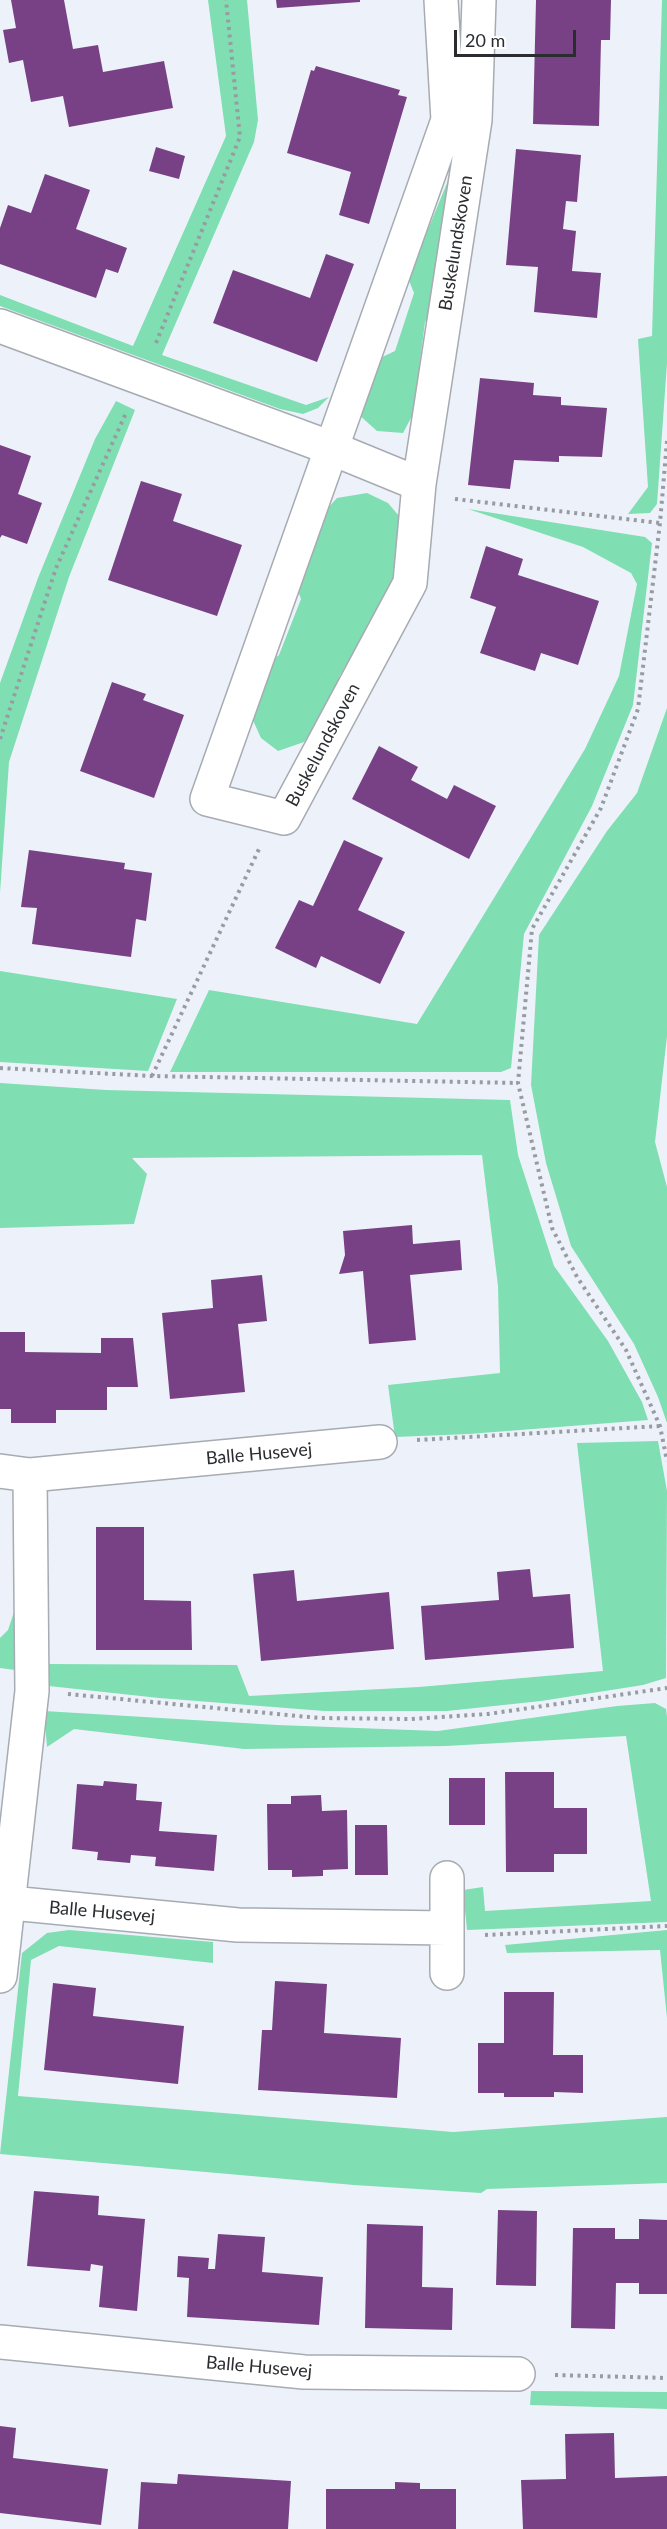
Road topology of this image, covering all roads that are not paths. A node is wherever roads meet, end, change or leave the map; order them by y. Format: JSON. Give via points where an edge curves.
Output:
{"nodes":[{"id":1,"x":441,"y":0,"type":"edge"},
{"id":2,"x":479,"y":0,"type":"edge"},
{"id":3,"x":0,"y":326,"type":"edge"},
{"id":4,"x":331,"y":448,"type":"junction"},
{"id":5,"x":419,"y":484,"type":"junction"},
{"id":6,"x":380,"y":1442,"type":"road end"},
{"id":7,"x":15,"y":1473,"type":"edge"},
{"id":8,"x":447,"y":1878,"type":"dead end"},
{"id":9,"x":4,"y":1902,"type":"edge"},
{"id":10,"x":447,"y":1928,"type":"junction"},
{"id":11,"x":447,"y":1973,"type":"dead end"},
{"id":12,"x":0,"y":1976,"type":"edge"},
{"id":13,"x":0,"y":2342,"type":"edge"},
{"id":14,"x":518,"y":2374,"type":"road end"}],
"edges":[{"from":1,"to":4,"type":"street","name":"Buskelundskoven","via":[[448,120]]},
{"from":2,"to":5,"type":"street","name":"Buskelundskoven","via":[[475,120]]},
{"from":3,"to":4,"type":"street"},
{"from":4,"to":5,"type":"street"},
{"from":4,"to":5,"type":"street","name":"Buskelundskoven","via":[[207,799],[284,819],[411,583]]},
{"from":6,"to":7,"type":"street","name":"Balle Husevej"},
{"from":7,"to":9,"type":"street","name":"Balle Husevej","via":[[32,1691]]},
{"from":8,"to":10,"type":"street"},
{"from":9,"to":10,"type":"street","name":"Balle Husevej","via":[[238,1925]]},
{"from":9,"to":12,"type":"street","name":"Balle Husevej"},
{"from":10,"to":11,"type":"street"},
{"from":13,"to":14,"type":"street","name":"Balle Husevej","via":[[304,2372]]}]}
